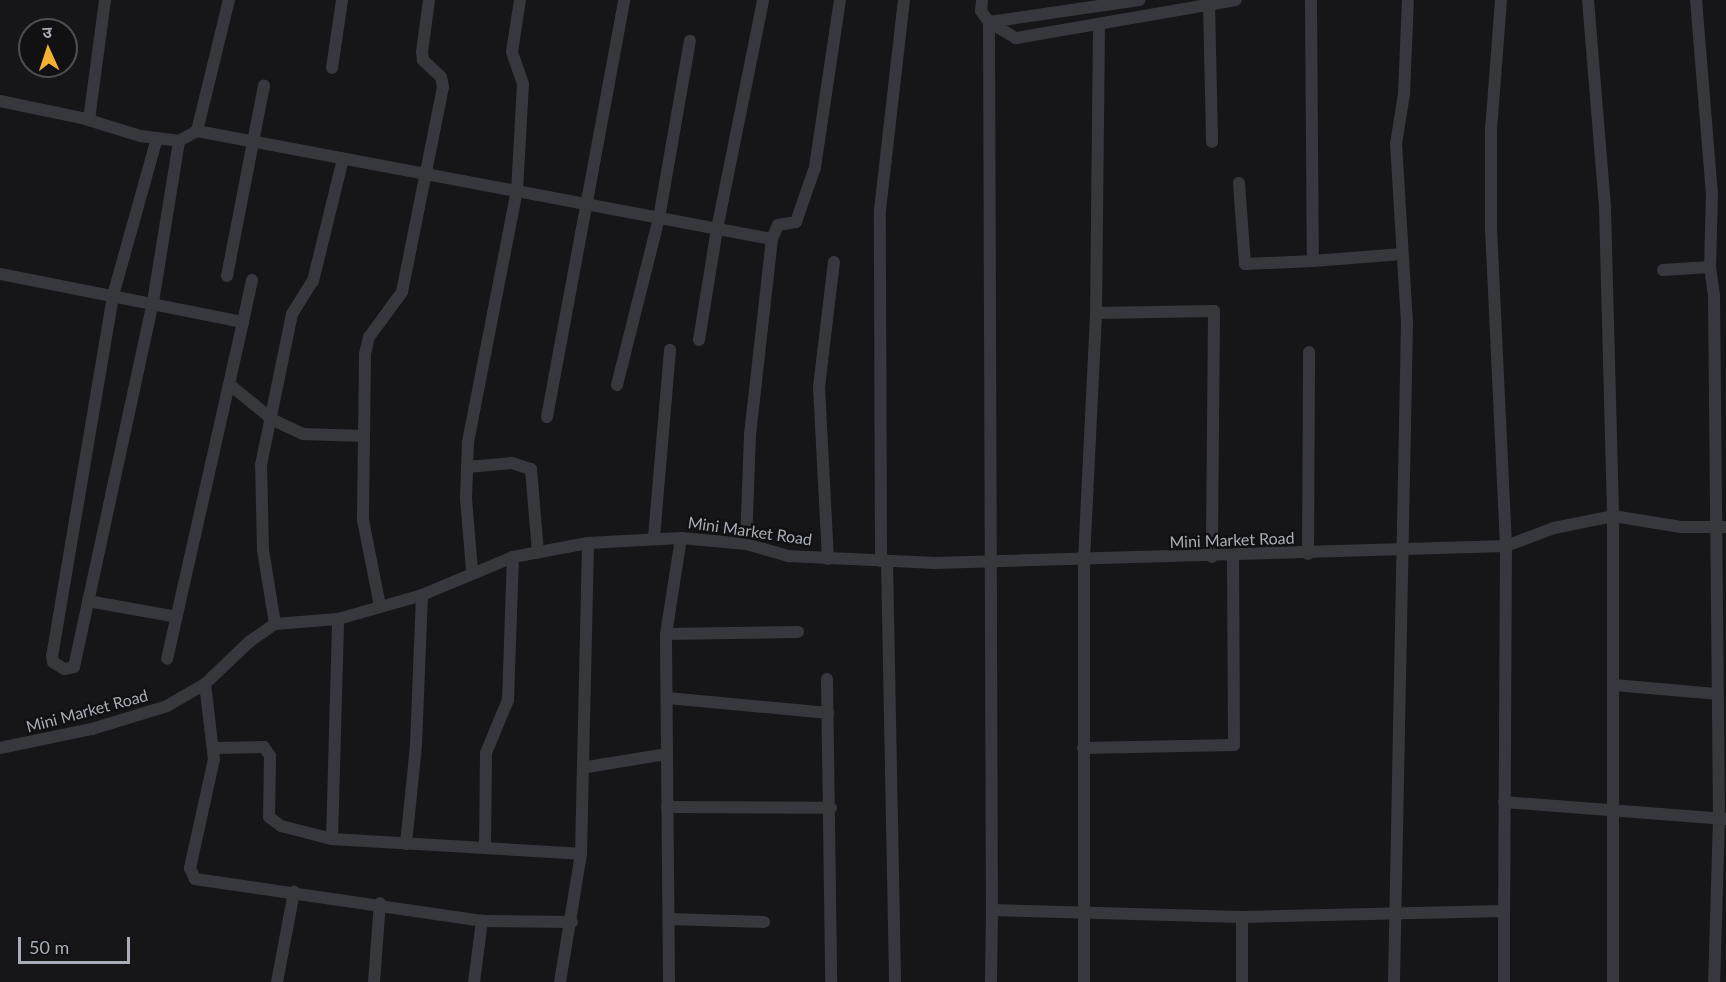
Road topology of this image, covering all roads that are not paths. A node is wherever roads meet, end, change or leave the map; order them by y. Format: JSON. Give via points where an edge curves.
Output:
{"nodes":[{"id":1,"x":105,"y":0,"type":"edge"},
{"id":2,"x":342,"y":0,"type":"edge"},
{"id":3,"x":429,"y":0,"type":"edge"},
{"id":4,"x":520,"y":0,"type":"edge"},
{"id":5,"x":624,"y":0,"type":"edge"},
{"id":6,"x":764,"y":0,"type":"edge"},
{"id":7,"x":840,"y":0,"type":"edge"},
{"id":8,"x":904,"y":0,"type":"edge"},
{"id":9,"x":982,"y":0,"type":"edge"},
{"id":10,"x":1139,"y":0,"type":"edge"},
{"id":11,"x":1236,"y":0,"type":"edge"},
{"id":12,"x":1311,"y":0,"type":"edge"},
{"id":13,"x":1408,"y":0,"type":"edge"},
{"id":14,"x":1501,"y":0,"type":"edge"},
{"id":15,"x":1588,"y":0,"type":"edge"},
{"id":16,"x":1696,"y":0,"type":"edge"},
{"id":17,"x":225,"y":1,"type":"edge"},
{"id":18,"x":1093,"y":4,"type":"edge"},
{"id":19,"x":1209,"y":5,"type":"junction"},
{"id":20,"x":989,"y":22,"type":"junction"},
{"id":21,"x":1099,"y":26,"type":"junction"},
{"id":22,"x":690,"y":41,"type":"dead end"},
{"id":23,"x":332,"y":68,"type":"dead end"},
{"id":24,"x":264,"y":86,"type":"dead end"},
{"id":25,"x":0,"y":101,"type":"edge"},
{"id":26,"x":89,"y":120,"type":"junction"},
{"id":27,"x":197,"y":131,"type":"junction"},
{"id":28,"x":157,"y":138,"type":"junction"},
{"id":29,"x":179,"y":141,"type":"junction"},
{"id":30,"x":251,"y":141,"type":"junction"},
{"id":31,"x":1212,"y":142,"type":"dead end"},
{"id":32,"x":343,"y":159,"type":"junction"},
{"id":33,"x":424,"y":174,"type":"junction"},
{"id":34,"x":1239,"y":183,"type":"dead end"},
{"id":35,"x":517,"y":191,"type":"junction"},
{"id":36,"x":589,"y":205,"type":"junction"},
{"id":37,"x":659,"y":218,"type":"junction"},
{"id":38,"x":717,"y":229,"type":"junction"},
{"id":39,"x":772,"y":239,"type":"junction"},
{"id":40,"x":1402,"y":254,"type":"junction"},
{"id":41,"x":1313,"y":261,"type":"junction"},
{"id":42,"x":834,"y":262,"type":"dead end"},
{"id":43,"x":1710,"y":267,"type":"junction"},
{"id":44,"x":1663,"y":270,"type":"dead end"},
{"id":45,"x":0,"y":274,"type":"edge"},
{"id":46,"x":227,"y":276,"type":"dead end"},
{"id":47,"x":252,"y":280,"type":"dead end"},
{"id":48,"x":113,"y":297,"type":"junction"},
{"id":49,"x":153,"y":302,"type":"junction"},
{"id":50,"x":1096,"y":313,"type":"junction"},
{"id":51,"x":243,"y":322,"type":"junction"},
{"id":52,"x":699,"y":340,"type":"dead end"},
{"id":53,"x":670,"y":351,"type":"dead end"},
{"id":54,"x":1309,"y":352,"type":"dead end"},
{"id":55,"x":230,"y":385,"type":"junction"},
{"id":56,"x":617,"y":385,"type":"dead end"},
{"id":57,"x":547,"y":417,"type":"dead end"},
{"id":58,"x":273,"y":420,"type":"junction"},
{"id":59,"x":364,"y":436,"type":"junction"},
{"id":60,"x":467,"y":467,"type":"junction"},
{"id":61,"x":1613,"y":516,"type":"junction"},
{"id":62,"x":1721,"y":527,"type":"edge"},
{"id":63,"x":654,"y":537,"type":"junction"},
{"id":64,"x":681,"y":538,"type":"junction"},
{"id":65,"x":588,"y":543,"type":"junction"},
{"id":66,"x":746,"y":544,"type":"junction"},
{"id":67,"x":1506,"y":546,"type":"junction"},
{"id":68,"x":1406,"y":550,"type":"junction"},
{"id":69,"x":538,"y":553,"type":"junction"},
{"id":70,"x":1308,"y":554,"type":"junction"},
{"id":71,"x":1212,"y":556,"type":"junction"},
{"id":72,"x":1233,"y":556,"type":"junction"},
{"id":73,"x":513,"y":557,"type":"junction"},
{"id":74,"x":828,"y":559,"type":"junction"},
{"id":75,"x":1083,"y":560,"type":"junction"},
{"id":76,"x":884,"y":561,"type":"junction"},
{"id":77,"x":992,"y":562,"type":"junction"},
{"id":78,"x":472,"y":570,"type":"junction"},
{"id":79,"x":422,"y":595,"type":"junction"},
{"id":80,"x":88,"y":602,"type":"junction"},
{"id":81,"x":380,"y":606,"type":"junction"},
{"id":82,"x":177,"y":617,"type":"junction"},
{"id":83,"x":338,"y":619,"type":"junction"},
{"id":84,"x":275,"y":624,"type":"junction"},
{"id":85,"x":798,"y":632,"type":"dead end"},
{"id":86,"x":666,"y":634,"type":"junction"},
{"id":87,"x":167,"y":659,"type":"dead end"},
{"id":88,"x":827,"y":679,"type":"dead end"},
{"id":89,"x":206,"y":684,"type":"junction"},
{"id":90,"x":1614,"y":685,"type":"junction"},
{"id":91,"x":1716,"y":694,"type":"junction"},
{"id":92,"x":667,"y":698,"type":"junction"},
{"id":93,"x":828,"y":713,"type":"junction"},
{"id":94,"x":0,"y":748,"type":"edge"},
{"id":95,"x":213,"y":748,"type":"junction"},
{"id":96,"x":1083,"y":748,"type":"junction"},
{"id":97,"x":666,"y":754,"type":"junction"},
{"id":98,"x":587,"y":767,"type":"junction"},
{"id":99,"x":1504,"y":802,"type":"junction"},
{"id":100,"x":666,"y":807,"type":"junction"},
{"id":101,"x":831,"y":808,"type":"junction"},
{"id":102,"x":1614,"y":811,"type":"junction"},
{"id":103,"x":1722,"y":818,"type":"edge"},
{"id":104,"x":332,"y":839,"type":"junction"},
{"id":105,"x":406,"y":844,"type":"junction"},
{"id":106,"x":485,"y":848,"type":"junction"},
{"id":107,"x":581,"y":854,"type":"junction"},
{"id":108,"x":294,"y":892,"type":"junction"},
{"id":109,"x":380,"y":903,"type":"junction"},
{"id":110,"x":992,"y":910,"type":"junction"},
{"id":111,"x":1504,"y":911,"type":"junction"},
{"id":112,"x":1085,"y":915,"type":"junction"},
{"id":113,"x":1394,"y":916,"type":"junction"},
{"id":114,"x":1242,"y":917,"type":"junction"},
{"id":115,"x":670,"y":919,"type":"junction"},
{"id":116,"x":482,"y":921,"type":"junction"},
{"id":117,"x":572,"y":922,"type":"junction"},
{"id":118,"x":764,"y":922,"type":"dead end"},
{"id":119,"x":277,"y":982,"type":"edge"},
{"id":120,"x":374,"y":982,"type":"edge"},
{"id":121,"x":474,"y":982,"type":"edge"},
{"id":122,"x":560,"y":982,"type":"edge"},
{"id":123,"x":669,"y":982,"type":"edge"},
{"id":124,"x":831,"y":982,"type":"edge"},
{"id":125,"x":895,"y":982,"type":"edge"},
{"id":126,"x":991,"y":982,"type":"edge"},
{"id":127,"x":1084,"y":982,"type":"edge"},
{"id":128,"x":1242,"y":982,"type":"edge"},
{"id":129,"x":1394,"y":982,"type":"edge"},
{"id":130,"x":1504,"y":982,"type":"edge"},
{"id":131,"x":1613,"y":982,"type":"edge"},
{"id":132,"x":1714,"y":982,"type":"edge"}],
"edges":[{"from":1,"to":26,"type":"street"},
{"from":2,"to":23,"type":"street"},
{"from":3,"to":33,"type":"street","via":[[422,52],[441,77],[443,87]]},
{"from":4,"to":35,"type":"street","via":[[512,52],[522,84]]},
{"from":5,"to":36,"type":"street"},
{"from":6,"to":38,"type":"street"},
{"from":7,"to":39,"type":"street","via":[[815,166],[796,222],[778,225]]},
{"from":8,"to":76,"type":"street","via":[[880,210]]},
{"from":9,"to":20,"type":"street","via":[[981,11]]},
{"from":10,"to":18,"type":"street"},
{"from":11,"to":19,"type":"street"},
{"from":12,"to":41,"type":"street"},
{"from":13,"to":40,"type":"street","via":[[1404,94],[1396,144]]},
{"from":14,"to":67,"type":"street","via":[[1491,129],[1491,228]]},
{"from":15,"to":61,"type":"street","via":[[1604,190]]},
{"from":16,"to":43,"type":"street","via":[[1712,193]]},
{"from":17,"to":27,"type":"street"},
{"from":18,"to":20,"type":"street"},
{"from":19,"to":21,"type":"street"},
{"from":19,"to":31,"type":"street"},
{"from":20,"to":21,"type":"street","via":[[1016,38]]},
{"from":20,"to":77,"type":"street"},
{"from":21,"to":50,"type":"street"},
{"from":22,"to":37,"type":"street"},
{"from":24,"to":30,"type":"street"},
{"from":25,"to":26,"type":"street"},
{"from":26,"to":28,"type":"street"},
{"from":27,"to":29,"type":"street"},
{"from":27,"to":30,"type":"street"},
{"from":28,"to":29,"type":"street"},
{"from":28,"to":48,"type":"street"},
{"from":29,"to":49,"type":"street"},
{"from":30,"to":32,"type":"street"},
{"from":30,"to":46,"type":"street"},
{"from":32,"to":33,"type":"street"},
{"from":32,"to":58,"type":"street","via":[[313,281],[292,314]]},
{"from":33,"to":35,"type":"street"},
{"from":33,"to":59,"type":"street","via":[[402,292],[369,337],[365,354]]},
{"from":34,"to":41,"type":"street","via":[[1245,264]]},
{"from":35,"to":36,"type":"street"},
{"from":35,"to":60,"type":"street","via":[[479,381]]},
{"from":36,"to":37,"type":"street"},
{"from":36,"to":57,"type":"street"},
{"from":37,"to":38,"type":"street"},
{"from":37,"to":56,"type":"street"},
{"from":38,"to":39,"type":"street"},
{"from":38,"to":52,"type":"street"},
{"from":39,"to":66,"type":"street","via":[[750,435]]},
{"from":40,"to":41,"type":"street"},
{"from":40,"to":68,"type":"street"},
{"from":42,"to":74,"type":"street","via":[[819,387]]},
{"from":43,"to":44,"type":"street"},
{"from":43,"to":62,"type":"street"},
{"from":45,"to":48,"type":"street"},
{"from":47,"to":51,"type":"street"},
{"from":48,"to":49,"type":"street"},
{"from":48,"to":80,"type":"street","via":[[52,655],[58,667],[74,667]]},
{"from":49,"to":51,"type":"street"},
{"from":49,"to":80,"type":"street"},
{"from":50,"to":71,"type":"street","via":[[1214,311]]},
{"from":50,"to":75,"type":"street"},
{"from":51,"to":55,"type":"street"},
{"from":53,"to":63,"type":"street"},
{"from":54,"to":70,"type":"street"},
{"from":55,"to":58,"type":"street"},
{"from":55,"to":82,"type":"street"},
{"from":58,"to":59,"type":"street","via":[[303,434]]},
{"from":58,"to":84,"type":"street","via":[[261,465],[261,509]]},
{"from":59,"to":81,"type":"street","via":[[363,520]]},
{"from":60,"to":69,"type":"street","via":[[512,463],[531,469]]},
{"from":60,"to":78,"type":"street"},
{"from":61,"to":62,"type":"street","via":[[1681,527]]},
{"from":61,"to":67,"type":"street","name":"Mini Market Road","via":[[1554,528]]},
{"from":61,"to":90,"type":"street"},
{"from":62,"to":91,"type":"street"},
{"from":63,"to":64,"type":"street","name":"Mini Market Road"},
{"from":63,"to":65,"type":"street","name":"Mini Market Road"},
{"from":64,"to":66,"type":"street","name":"Mini Market Road"},
{"from":64,"to":86,"type":"street"},
{"from":65,"to":69,"type":"street","name":"Mini Market Road"},
{"from":65,"to":98,"type":"street"},
{"from":66,"to":74,"type":"street","name":"Mini Market Road","via":[[788,556]]},
{"from":67,"to":68,"type":"street","name":"Mini Market Road"},
{"from":67,"to":99,"type":"street"},
{"from":68,"to":70,"type":"street","name":"Mini Market Road"},
{"from":68,"to":113,"type":"street"},
{"from":69,"to":73,"type":"street","name":"Mini Market Road"},
{"from":70,"to":72,"type":"street","name":"Mini Market Road"},
{"from":71,"to":72,"type":"street","name":"Mini Market Road"},
{"from":71,"to":75,"type":"street","name":"Mini Market Road"},
{"from":72,"to":96,"type":"street","via":[[1234,745]]},
{"from":73,"to":78,"type":"street","name":"Mini Market Road"},
{"from":73,"to":106,"type":"street","via":[[508,700],[486,753]]},
{"from":74,"to":76,"type":"street","name":"Mini Market Road"},
{"from":75,"to":77,"type":"street","name":"Mini Market Road"},
{"from":75,"to":96,"type":"street"},
{"from":76,"to":77,"type":"street","name":"Mini Market Road"},
{"from":76,"to":125,"type":"street"},
{"from":77,"to":110,"type":"street"},
{"from":78,"to":79,"type":"street","name":"Mini Market Road"},
{"from":79,"to":81,"type":"street","name":"Mini Market Road"},
{"from":79,"to":105,"type":"street","via":[[416,745]]},
{"from":80,"to":82,"type":"street"},
{"from":81,"to":83,"type":"street","name":"Mini Market Road"},
{"from":82,"to":87,"type":"street"},
{"from":83,"to":84,"type":"street","name":"Mini Market Road"},
{"from":83,"to":104,"type":"street"},
{"from":84,"to":89,"type":"street","name":"Mini Market Road","via":[[249,642]]},
{"from":85,"to":86,"type":"street"},
{"from":86,"to":92,"type":"street"},
{"from":88,"to":93,"type":"street"},
{"from":89,"to":94,"type":"street","name":"Mini Market Road","via":[[167,706],[92,729]]},
{"from":89,"to":95,"type":"street"},
{"from":90,"to":91,"type":"street"},
{"from":90,"to":102,"type":"street"},
{"from":91,"to":103,"type":"street"},
{"from":92,"to":93,"type":"street"},
{"from":92,"to":97,"type":"street"},
{"from":93,"to":101,"type":"street"},
{"from":95,"to":104,"type":"street","via":[[264,747],[270,756],[269,817],[281,826]]},
{"from":95,"to":108,"type":"street","via":[[191,875],[201,881]]},
{"from":96,"to":112,"type":"street"},
{"from":97,"to":98,"type":"street"},
{"from":97,"to":100,"type":"street"},
{"from":98,"to":107,"type":"street"},
{"from":99,"to":102,"type":"street"},
{"from":99,"to":111,"type":"street"},
{"from":100,"to":101,"type":"street"},
{"from":100,"to":115,"type":"street"},
{"from":101,"to":124,"type":"street"},
{"from":102,"to":103,"type":"street"},
{"from":102,"to":131,"type":"street"},
{"from":103,"to":132,"type":"street"},
{"from":104,"to":105,"type":"street"},
{"from":105,"to":106,"type":"street"},
{"from":106,"to":107,"type":"street"},
{"from":107,"to":117,"type":"street"},
{"from":108,"to":109,"type":"street"},
{"from":108,"to":119,"type":"street"},
{"from":109,"to":116,"type":"street"},
{"from":109,"to":120,"type":"street"},
{"from":110,"to":112,"type":"street"},
{"from":110,"to":126,"type":"street"},
{"from":111,"to":113,"type":"street"},
{"from":111,"to":130,"type":"street"},
{"from":112,"to":114,"type":"street"},
{"from":112,"to":127,"type":"street"},
{"from":113,"to":114,"type":"street"},
{"from":113,"to":129,"type":"street"},
{"from":114,"to":128,"type":"street"},
{"from":115,"to":118,"type":"street"},
{"from":115,"to":123,"type":"street"},
{"from":116,"to":117,"type":"street"},
{"from":116,"to":121,"type":"street"},
{"from":117,"to":122,"type":"street"}]}
